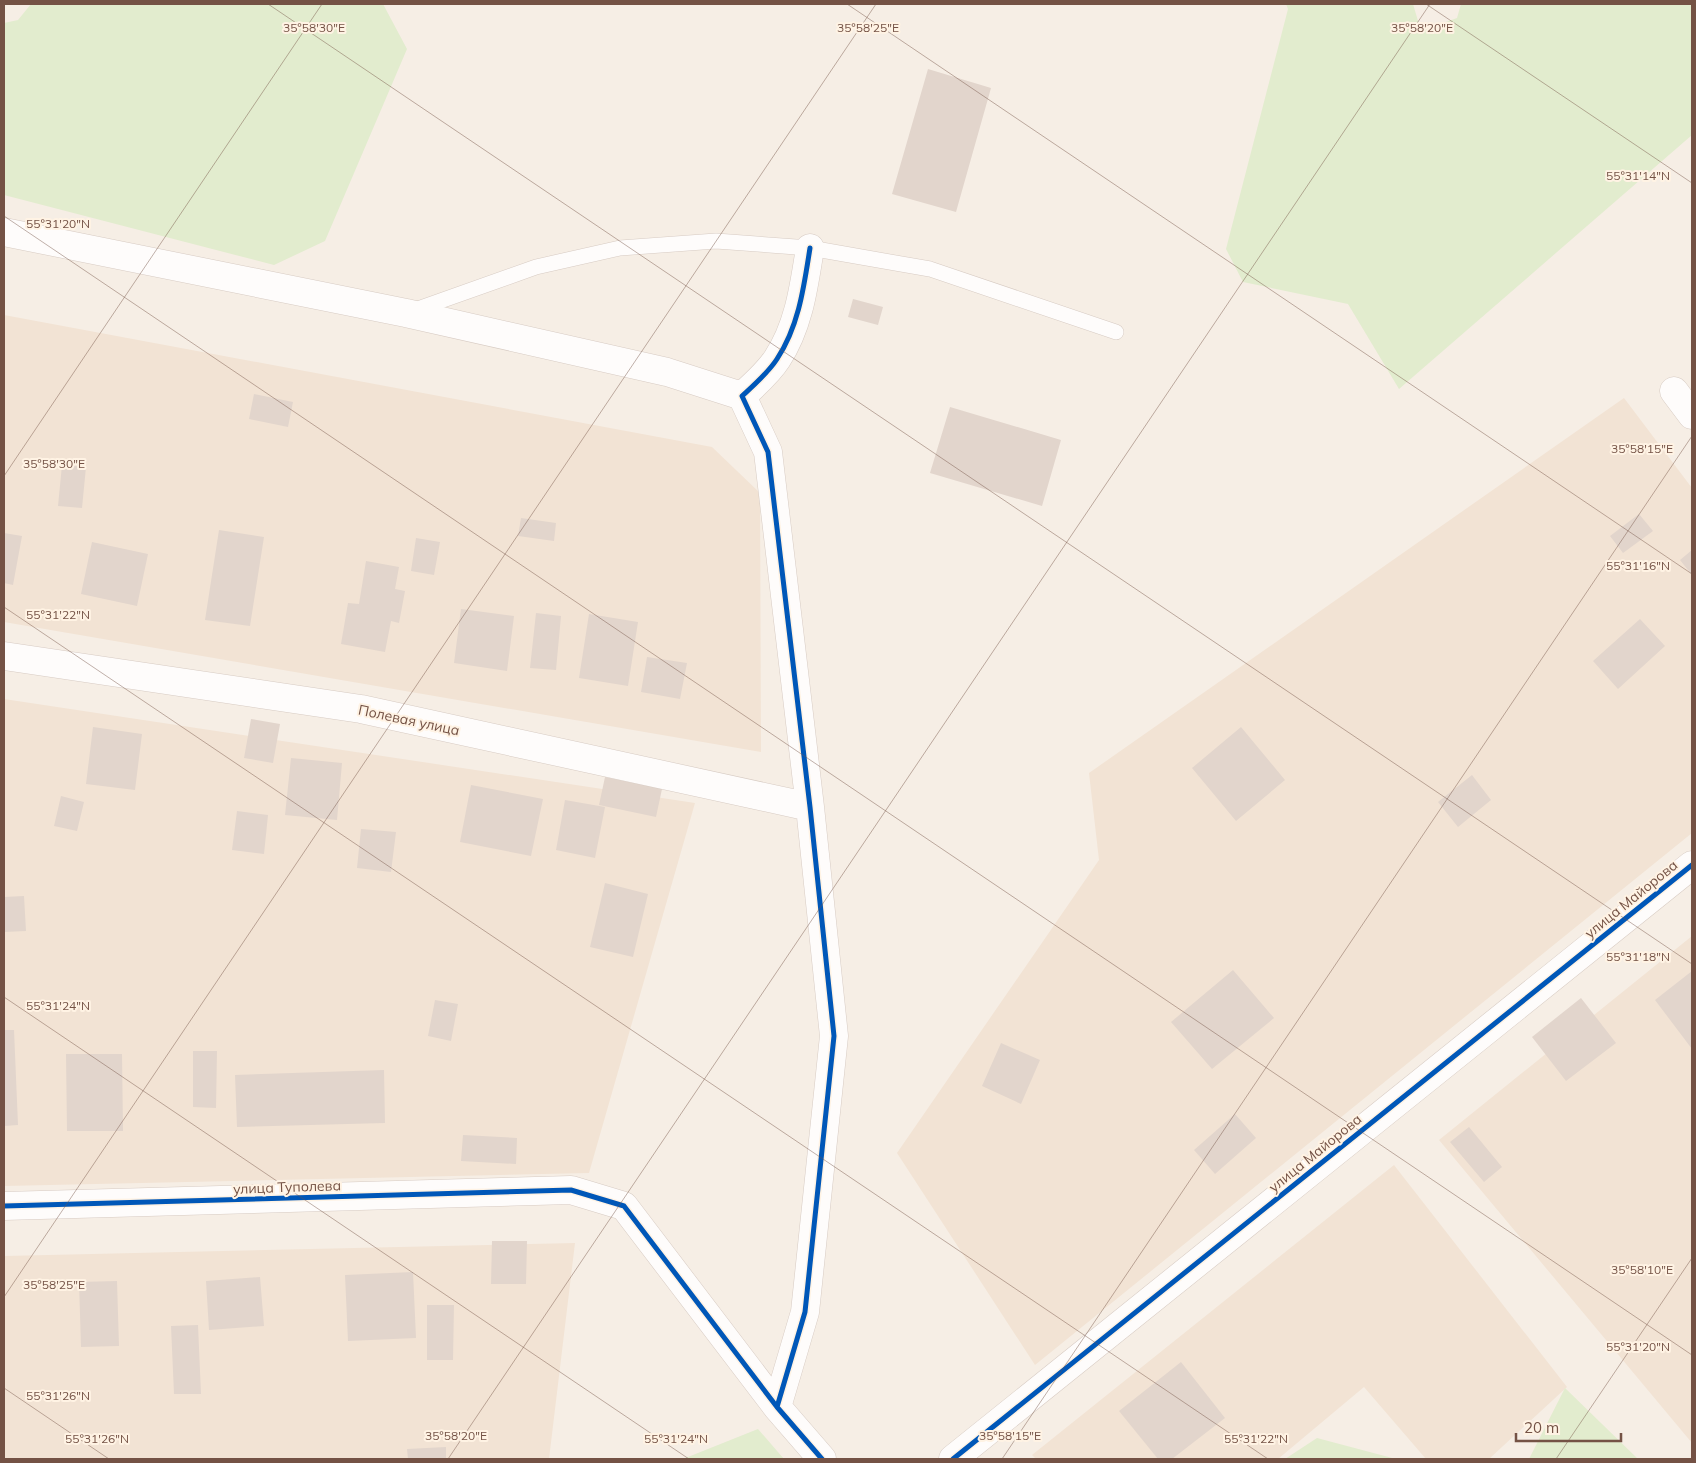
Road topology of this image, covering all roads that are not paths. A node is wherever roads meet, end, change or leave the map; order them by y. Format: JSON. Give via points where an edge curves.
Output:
{"nodes":[{"id":1,"x":4,"y":232,"type":"edge"},
{"id":2,"x":810,"y":248,"type":"junction"},
{"id":3,"x":406,"y":313,"type":"junction"},
{"id":4,"x":1116,"y":332,"type":"dead end"},
{"id":5,"x":1674,"y":391,"type":"dead end"},
{"id":6,"x":742,"y":396,"type":"junction"},
{"id":7,"x":1692,"y":415,"type":"edge"},
{"id":8,"x":4,"y":656,"type":"edge"},
{"id":9,"x":810,"y":807,"type":"junction"},
{"id":10,"x":1692,"y":865,"type":"edge"},
{"id":11,"x":4,"y":1206,"type":"edge"},
{"id":12,"x":777,"y":1407,"type":"junction"},
{"id":13,"x":822,"y":1459,"type":"edge"},
{"id":14,"x":952,"y":1459,"type":"edge"}],
"edges":[{"from":1,"to":3,"type":"street"},
{"from":2,"to":3,"type":"lane","via":[[716,241],[620,248],[536,266]]},
{"from":2,"to":4,"type":"lane","via":[[930,269]]},
{"from":2,"to":6,"type":"street","via":[[802,301],[787,340],[776,360]]},
{"from":3,"to":6,"type":"street","via":[[667,372]]},
{"from":5,"to":7,"type":"street"},
{"from":6,"to":9,"type":"street","via":[[768,452]]},
{"from":8,"to":9,"type":"street","name":"Полевая улица","via":[[361,709]]},
{"from":9,"to":12,"type":"street","via":[[834,1036],[805,1312]]},
{"from":10,"to":14,"type":"street","name":"улица Майорова"},
{"from":11,"to":12,"type":"street","name":"улица Туполева","via":[[571,1190],[624,1206]]},
{"from":12,"to":13,"type":"street","name":"улица Туполева"}]}
